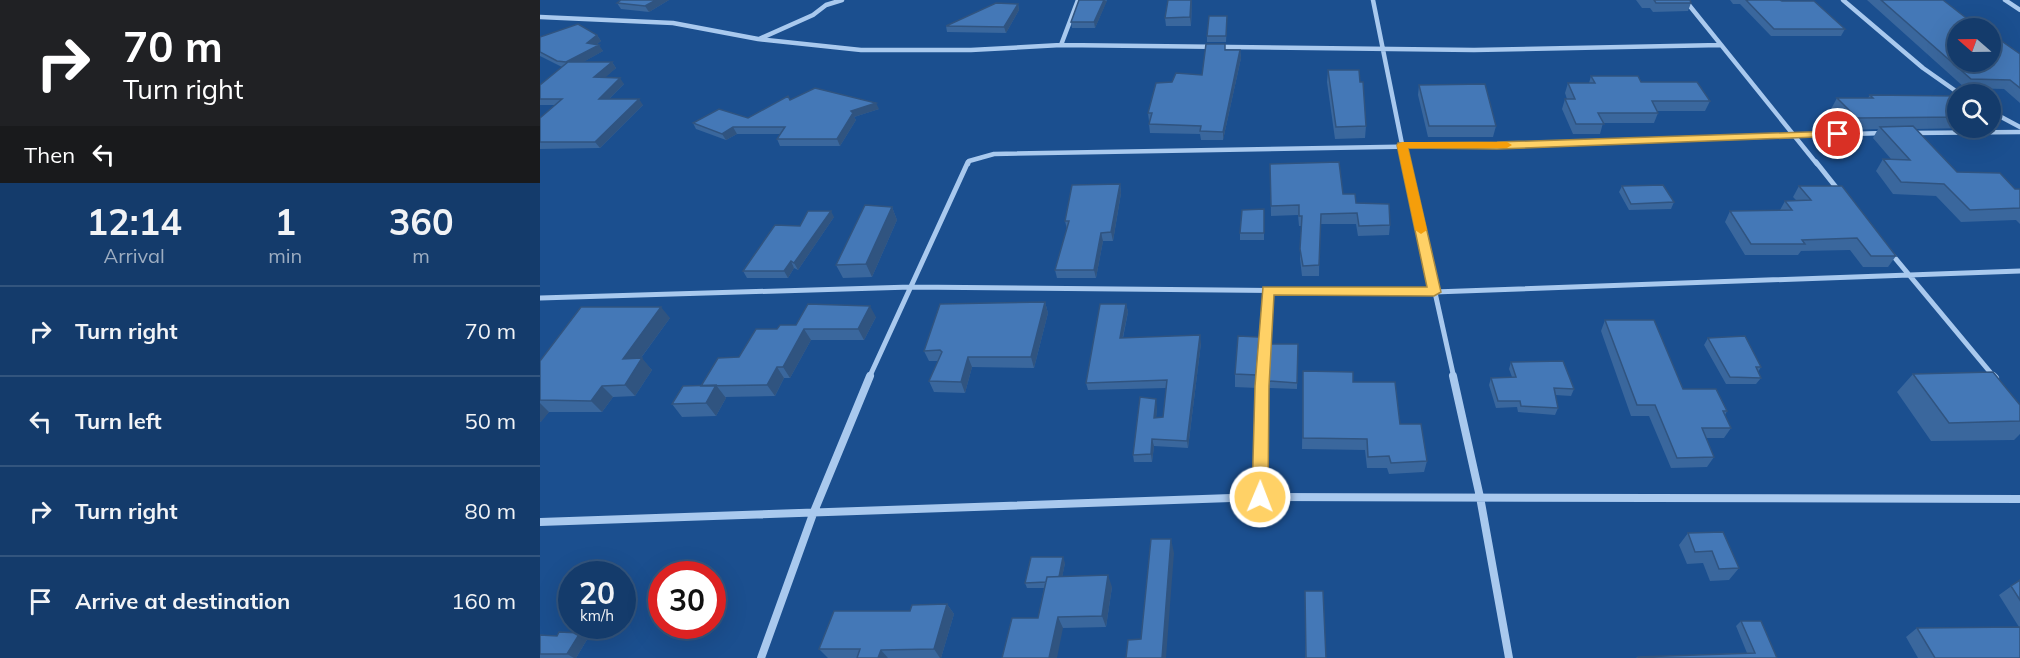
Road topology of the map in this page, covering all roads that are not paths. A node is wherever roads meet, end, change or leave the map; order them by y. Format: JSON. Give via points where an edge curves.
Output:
{"nodes":[{"id":1,"x":842,"y":0,"type":"edge"},
{"id":2,"x":1077,"y":0,"type":"edge"},
{"id":3,"x":1373,"y":0,"type":"edge"},
{"id":4,"x":1685,"y":0,"type":"edge"},
{"id":5,"x":1843,"y":0,"type":"edge"},
{"id":6,"x":2005,"y":0,"type":"edge"},
{"id":7,"x":2020,"y":10,"type":"edge"},
{"id":8,"x":540,"y":16,"type":"edge"},
{"id":9,"x":758,"y":39,"type":"junction"},
{"id":10,"x":1061,"y":45,"type":"junction"},
{"id":11,"x":1721,"y":45,"type":"junction"},
{"id":12,"x":1383,"y":48,"type":"junction"},
{"id":13,"x":1947,"y":85,"type":"edge"},
{"id":14,"x":2001,"y":117,"type":"edge"},
{"id":15,"x":2020,"y":127,"type":"edge"},
{"id":16,"x":2020,"y":132,"type":"edge"},
{"id":17,"x":1894,"y":133,"type":"edge"},
{"id":18,"x":1906,"y":133,"type":"edge"},
{"id":19,"x":1792,"y":135,"type":"junction"},
{"id":20,"x":1402,"y":145,"type":"junction"},
{"id":21,"x":1842,"y":195,"type":"edge"},
{"id":22,"x":1886,"y":247,"type":"edge"},
{"id":23,"x":2020,"y":271,"type":"edge"},
{"id":24,"x":1907,"y":273,"type":"junction"},
{"id":25,"x":911,"y":287,"type":"junction"},
{"id":26,"x":1268,"y":290,"type":"junction"},
{"id":27,"x":1434,"y":292,"type":"junction"},
{"id":28,"x":540,"y":298,"type":"edge"},
{"id":29,"x":1997,"y":381,"type":"edge"},
{"id":30,"x":1260,"y":497,"type":"junction"},
{"id":31,"x":1480,"y":497,"type":"junction"},
{"id":32,"x":2020,"y":499,"type":"edge"},
{"id":33,"x":813,"y":514,"type":"junction"},
{"id":34,"x":540,"y":522,"type":"edge"},
{"id":35,"x":761,"y":658,"type":"edge"},
{"id":36,"x":1509,"y":658,"type":"edge"}],
"edges":[{"from":1,"to":9,"type":"street"},
{"from":2,"to":10,"type":"street"},
{"from":3,"to":12,"type":"street"},
{"from":4,"to":11,"type":"street"},
{"from":5,"to":13,"type":"street"},
{"from":6,"to":7,"type":"street"},
{"from":8,"to":9,"type":"street","via":[[673,23]]},
{"from":9,"to":10,"type":"street","via":[[904,51]]},
{"from":10,"to":12,"type":"street"},
{"from":11,"to":12,"type":"street"},
{"from":11,"to":19,"type":"street"},
{"from":12,"to":20,"type":"street"},
{"from":14,"to":15,"type":"street"},
{"from":16,"to":18,"type":"street"},
{"from":17,"to":19,"type":"street"},
{"from":19,"to":20,"type":"street","via":[[1497,146]]},
{"from":19,"to":21,"type":"street"},
{"from":20,"to":25,"type":"street","via":[[981,157],[969,162]]},
{"from":20,"to":27,"type":"street"},
{"from":22,"to":24,"type":"street"},
{"from":23,"to":24,"type":"street"},
{"from":24,"to":27,"type":"street"},
{"from":24,"to":29,"type":"street"},
{"from":25,"to":26,"type":"street"},
{"from":25,"to":28,"type":"street"},
{"from":25,"to":33,"type":"street"},
{"from":26,"to":27,"type":"street"},
{"from":26,"to":30,"type":"street"},
{"from":27,"to":31,"type":"street"},
{"from":30,"to":31,"type":"street"},
{"from":30,"to":33,"type":"street"},
{"from":31,"to":32,"type":"street"},
{"from":31,"to":36,"type":"street"},
{"from":33,"to":34,"type":"street"},
{"from":33,"to":35,"type":"street"}]}
